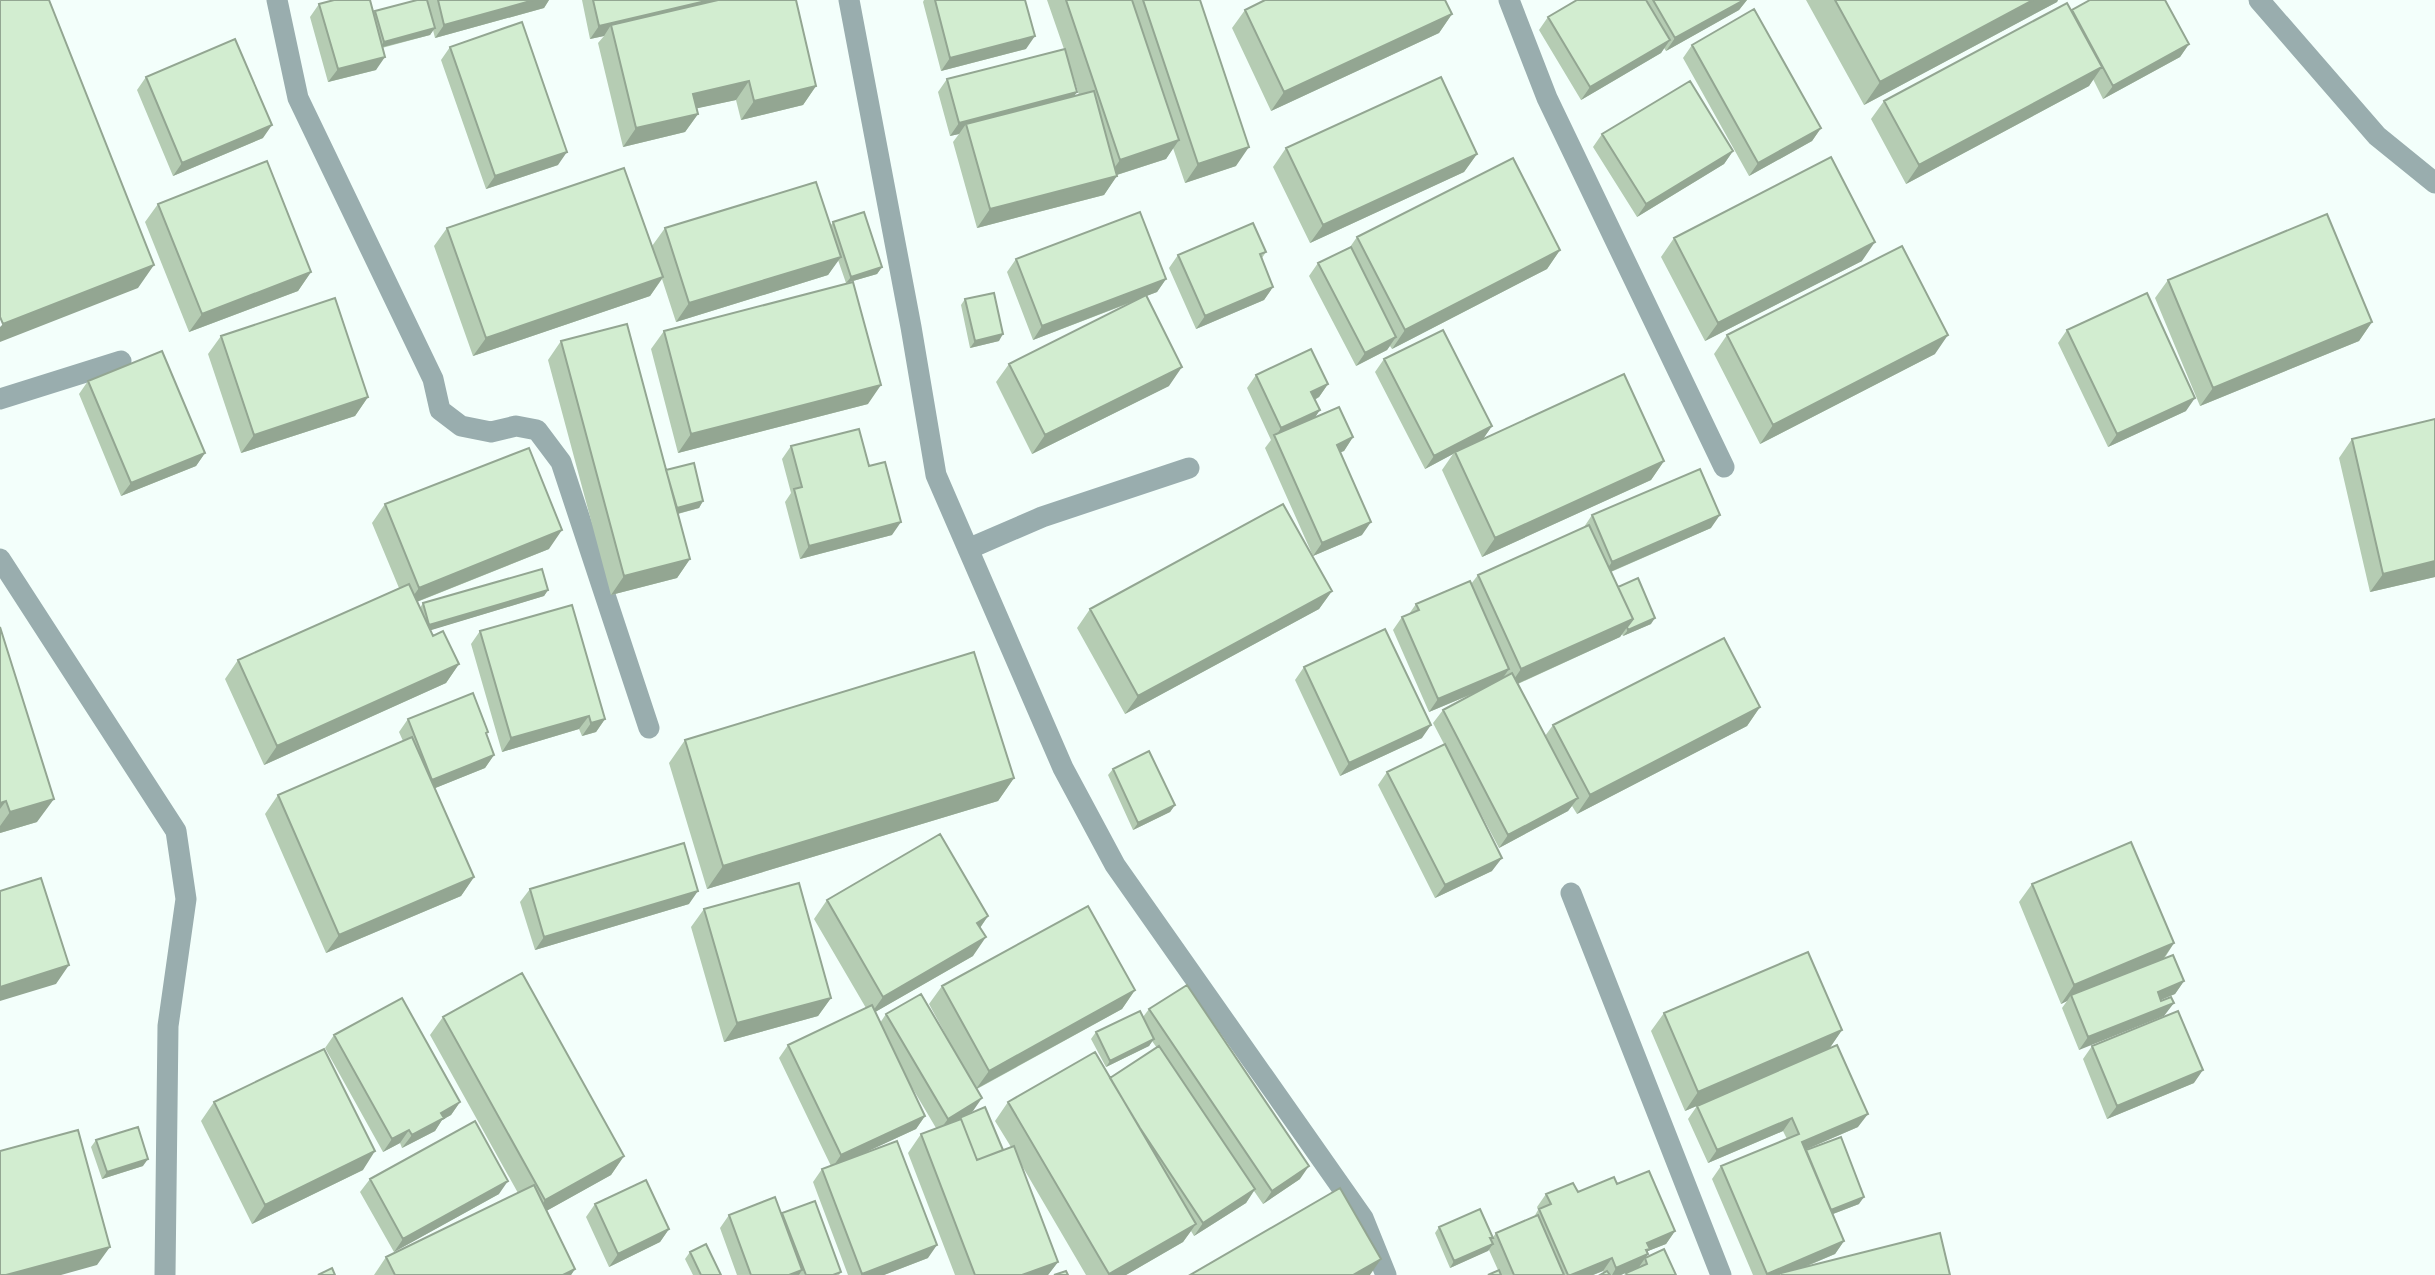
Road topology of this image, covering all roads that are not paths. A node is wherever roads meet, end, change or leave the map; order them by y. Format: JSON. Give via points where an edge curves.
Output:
{"nodes":[{"id":1,"x":277,"y":0,"type":"edge"},
{"id":2,"x":849,"y":0,"type":"edge"},
{"id":3,"x":1509,"y":0,"type":"edge"},
{"id":4,"x":2259,"y":0,"type":"edge"},
{"id":5,"x":2435,"y":183,"type":"edge"},
{"id":6,"x":121,"y":360,"type":"dead end"},
{"id":7,"x":0,"y":399,"type":"edge"},
{"id":8,"x":1724,"y":467,"type":"dead end"},
{"id":9,"x":1189,"y":468,"type":"dead end"},
{"id":10,"x":968,"y":549,"type":"junction"},
{"id":11,"x":0,"y":559,"type":"edge"},
{"id":12,"x":649,"y":728,"type":"dead end"},
{"id":13,"x":1571,"y":893,"type":"dead end"},
{"id":14,"x":165,"y":1275,"type":"edge"},
{"id":15,"x":1386,"y":1275,"type":"edge"},
{"id":16,"x":1721,"y":1275,"type":"edge"}],
"edges":[{"from":1,"to":12,"type":"street","via":[[298,99],[433,379],[440,410],[461,426],[491,432],[516,426],[537,430],[561,462]]},
{"from":2,"to":10,"type":"street","via":[[936,475]]},
{"from":3,"to":8,"type":"street","via":[[1547,98]]},
{"from":4,"to":5,"type":"street","via":[[2376,136]]},
{"from":6,"to":7,"type":"street"},
{"from":9,"to":10,"type":"street","via":[[1042,517]]},
{"from":10,"to":15,"type":"street","via":[[1063,768],[1115,865],[1363,1217]]},
{"from":11,"to":14,"type":"street","via":[[176,831],[186,900],[168,1026]]},
{"from":13,"to":16,"type":"street"}]}
